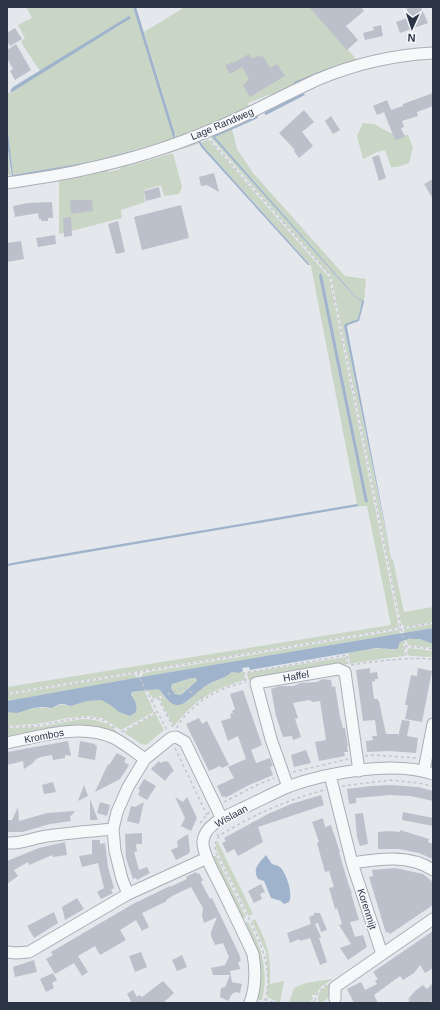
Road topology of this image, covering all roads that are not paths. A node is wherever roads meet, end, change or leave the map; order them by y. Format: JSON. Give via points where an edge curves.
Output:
{"nodes":[{"id":1,"x":433,"y":53,"type":"edge"},
{"id":2,"x":7,"y":183,"type":"edge"},
{"id":3,"x":433,"y":724,"type":"edge"},
{"id":4,"x":7,"y":743,"type":"edge"},
{"id":5,"x":145,"y":760,"type":"junction"},
{"id":6,"x":359,"y":770,"type":"junction"},
{"id":7,"x":429,"y":772,"type":"edge"},
{"id":8,"x":330,"y":775,"type":"junction"},
{"id":9,"x":288,"y":787,"type":"junction"},
{"id":10,"x":222,"y":819,"type":"junction"},
{"id":11,"x":113,"y":830,"type":"junction"},
{"id":12,"x":12,"y":844,"type":"edge"},
{"id":13,"x":7,"y":850,"type":"edge"},
{"id":14,"x":207,"y":858,"type":"junction"},
{"id":15,"x":352,"y":863,"type":"junction"},
{"id":16,"x":433,"y":870,"type":"edge"},
{"id":17,"x":128,"y":894,"type":"junction"},
{"id":18,"x":433,"y":919,"type":"edge"},
{"id":19,"x":7,"y":952,"type":"edge"},
{"id":20,"x":382,"y":954,"type":"junction"},
{"id":21,"x":335,"y":1002,"type":"edge"},
{"id":22,"x":252,"y":1003,"type":"edge"}],
"edges":[{"from":1,"to":2,"type":"street","name":"Lage Randweg","via":[[383,58],[342,70],[207,132],[157,151],[80,171]]},
{"from":3,"to":7,"type":"street","via":[[427,759]]},
{"from":4,"to":5,"type":"street","name":"Krombos","via":[[63,731],[85,731],[114,738]]},
{"from":5,"to":10,"type":"street","via":[[173,734],[185,742]]},
{"from":5,"to":11,"type":"street","via":[[128,787],[117,812]]},
{"from":6,"to":7,"type":"street","name":"Wislaan","via":[[389,767]]},
{"from":6,"to":8,"type":"street","name":"Wislaan"},
{"from":6,"to":9,"type":"street","name":"Haffel","via":[[345,672],[338,669],[251,682]]},
{"from":8,"to":9,"type":"street","name":"Wislaan"},
{"from":8,"to":15,"type":"street","name":"Korenmijt"},
{"from":9,"to":10,"type":"street","name":"Wislaan"},
{"from":10,"to":14,"type":"street","name":"Wislaan","via":[[205,834],[203,847]]},
{"from":11,"to":12,"type":"street","via":[[45,836]]},
{"from":11,"to":17,"type":"street","via":[[115,851]]},
{"from":12,"to":13,"type":"street"},
{"from":14,"to":17,"type":"street"},
{"from":14,"to":22,"type":"street","name":"Wislaan","via":[[253,954],[256,970]]},
{"from":15,"to":16,"type":"street","via":[[397,859],[416,862]]},
{"from":15,"to":20,"type":"street","name":"Korenmijt"},
{"from":17,"to":19,"type":"street","via":[[29,952]]},
{"from":18,"to":20,"type":"street"},
{"from":20,"to":21,"type":"street","via":[[335,987]]}]}
